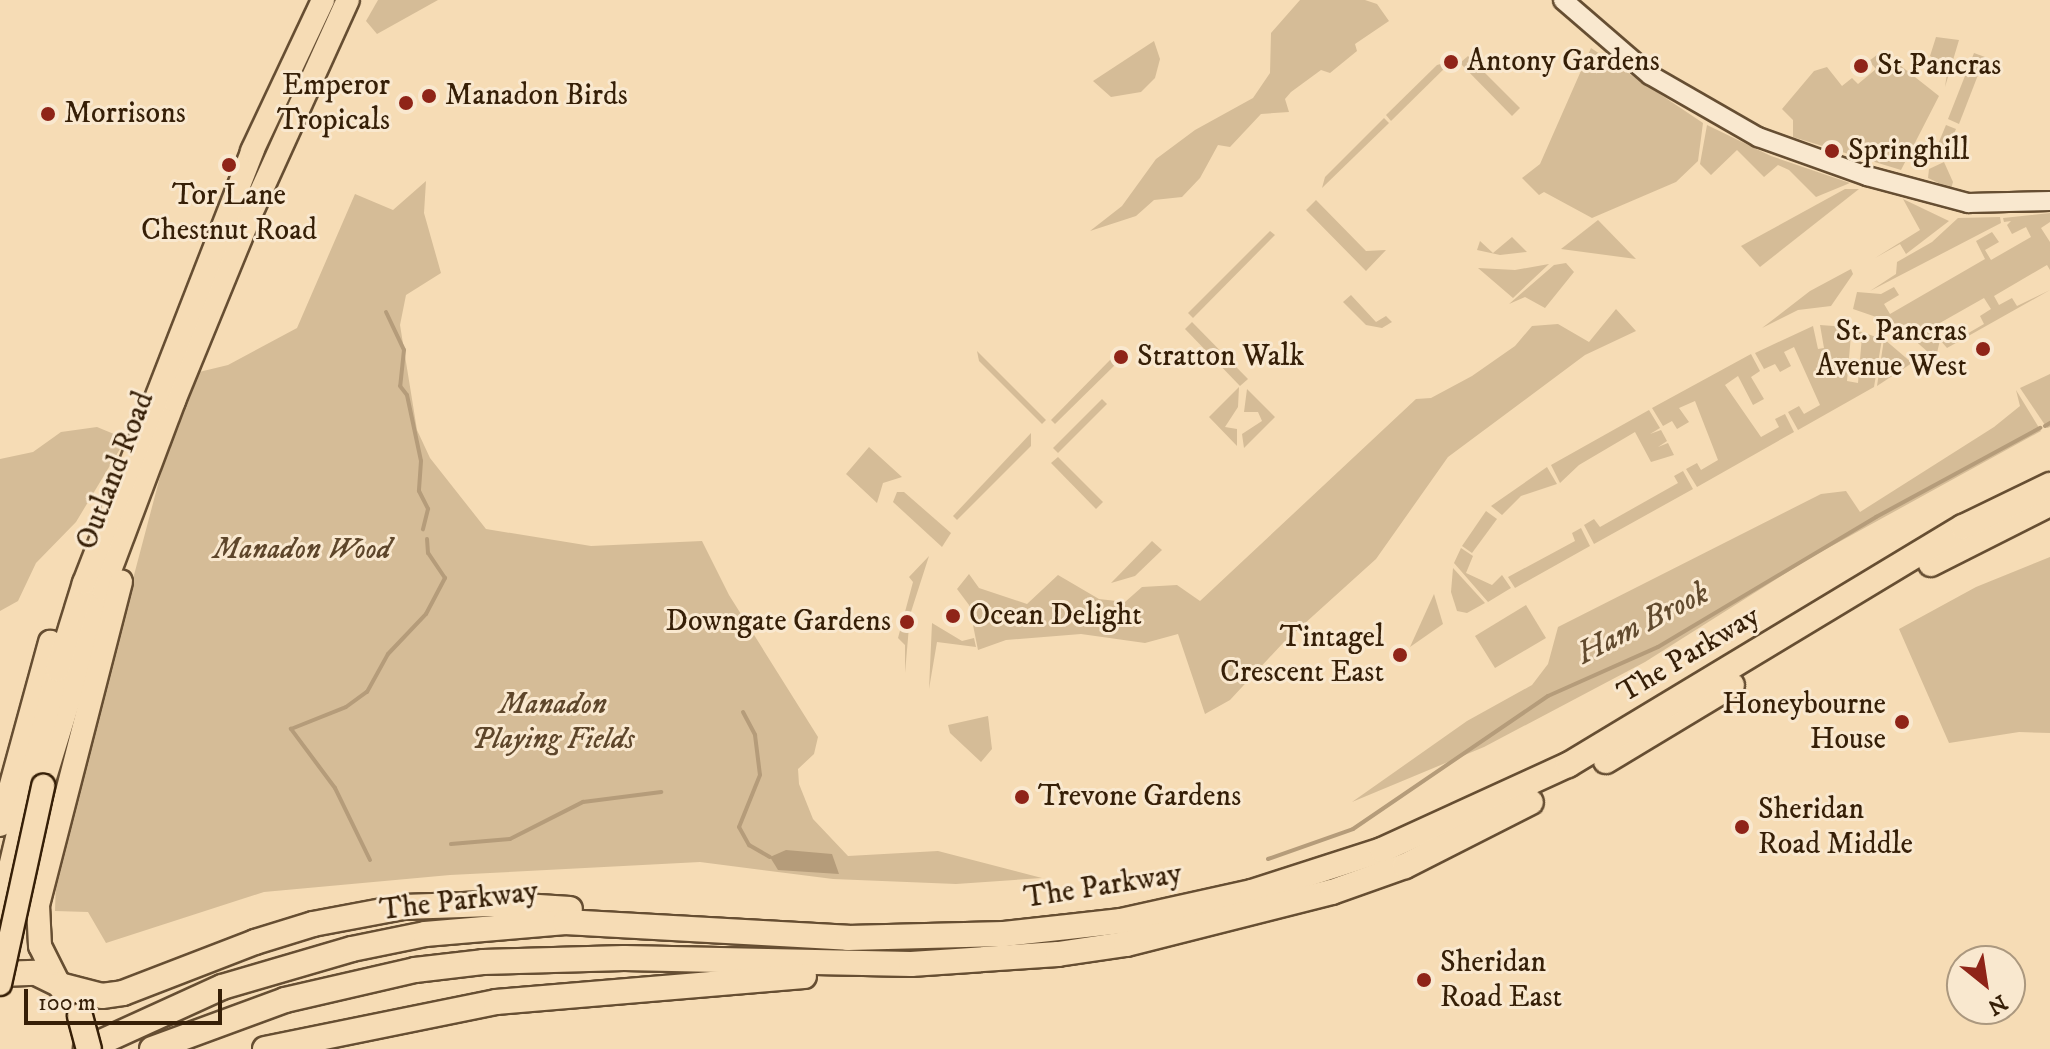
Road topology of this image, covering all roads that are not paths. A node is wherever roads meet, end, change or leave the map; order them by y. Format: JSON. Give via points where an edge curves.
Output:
{"nodes":[{"id":1,"x":323,"y":0,"type":"edge"},
{"id":2,"x":348,"y":0,"type":"edge"},
{"id":3,"x":1563,"y":0,"type":"edge"},
{"id":4,"x":2050,"y":201,"type":"edge"},
{"id":5,"x":152,"y":460,"type":"junction"},
{"id":6,"x":127,"y":461,"type":"junction"},
{"id":7,"x":2050,"y":485,"type":"edge"},
{"id":8,"x":2050,"y":504,"type":"edge"},
{"id":9,"x":36,"y":783,"type":"junction"},
{"id":10,"x":0,"y":825,"type":"edge"},
{"id":11,"x":0,"y":909,"type":"edge"},
{"id":12,"x":702,"y":928,"type":"junction"},
{"id":13,"x":990,"y":960,"type":"junction"},
{"id":14,"x":0,"y":974,"type":"edge"},
{"id":15,"x":0,"y":984,"type":"edge"},
{"id":16,"x":59,"y":985,"type":"junction"},
{"id":17,"x":88,"y":1049,"type":"edge"},
{"id":18,"x":152,"y":1049,"type":"edge"},
{"id":19,"x":265,"y":1049,"type":"edge"}],
"edges":[{"from":1,"to":6,"type":"main road","name":"Outland Road","via":[[252,151]]},
{"from":2,"to":5,"type":"main road","name":"Outland Road","via":[[255,205]]},
{"from":3,"to":4,"type":"street","via":[[1660,82],[1780,146],[1968,203]]},
{"from":5,"to":9,"type":"main road","name":"Outland Road"},
{"from":5,"to":16,"type":"main road","via":[[38,905],[40,946]]},
{"from":6,"to":9,"type":"main road","name":"Outland Road","via":[[61,655]]},
{"from":6,"to":10,"type":"main road","via":[[89,532],[63,601]]},
{"from":7,"to":12,"type":"highway","name":"The Parkway","via":[[1963,527],[1568,765],[1382,850],[1319,872],[1185,908],[1059,930],[848,938]]},
{"from":8,"to":13,"type":"highway","name":"The Parkway","via":[[1905,578],[1588,772],[1405,866],[1191,931]]},
{"from":9,"to":11,"type":"main road","name":"Outland Road"},
{"from":9,"to":15,"type":"main road","name":"Outland Road","bridge":true},
{"from":12,"to":16,"type":"highway","via":[[662,915],[492,904],[403,907],[313,924],[123,993],[102,996]]},
{"from":12,"to":17,"type":"highway","name":"The Parkway","via":[[565,922],[396,940],[222,987]]},
{"from":13,"to":18,"type":"highway","name":"The Parkway","via":[[483,962],[415,970],[285,1000]]},
{"from":13,"to":19,"type":"highway","via":[[510,1000],[358,1026]]},
{"from":14,"to":16,"type":"highway","via":[[24,970]]},
{"from":16,"to":17,"type":"highway","bridge":true,"via":[[80,1016]]}]}
